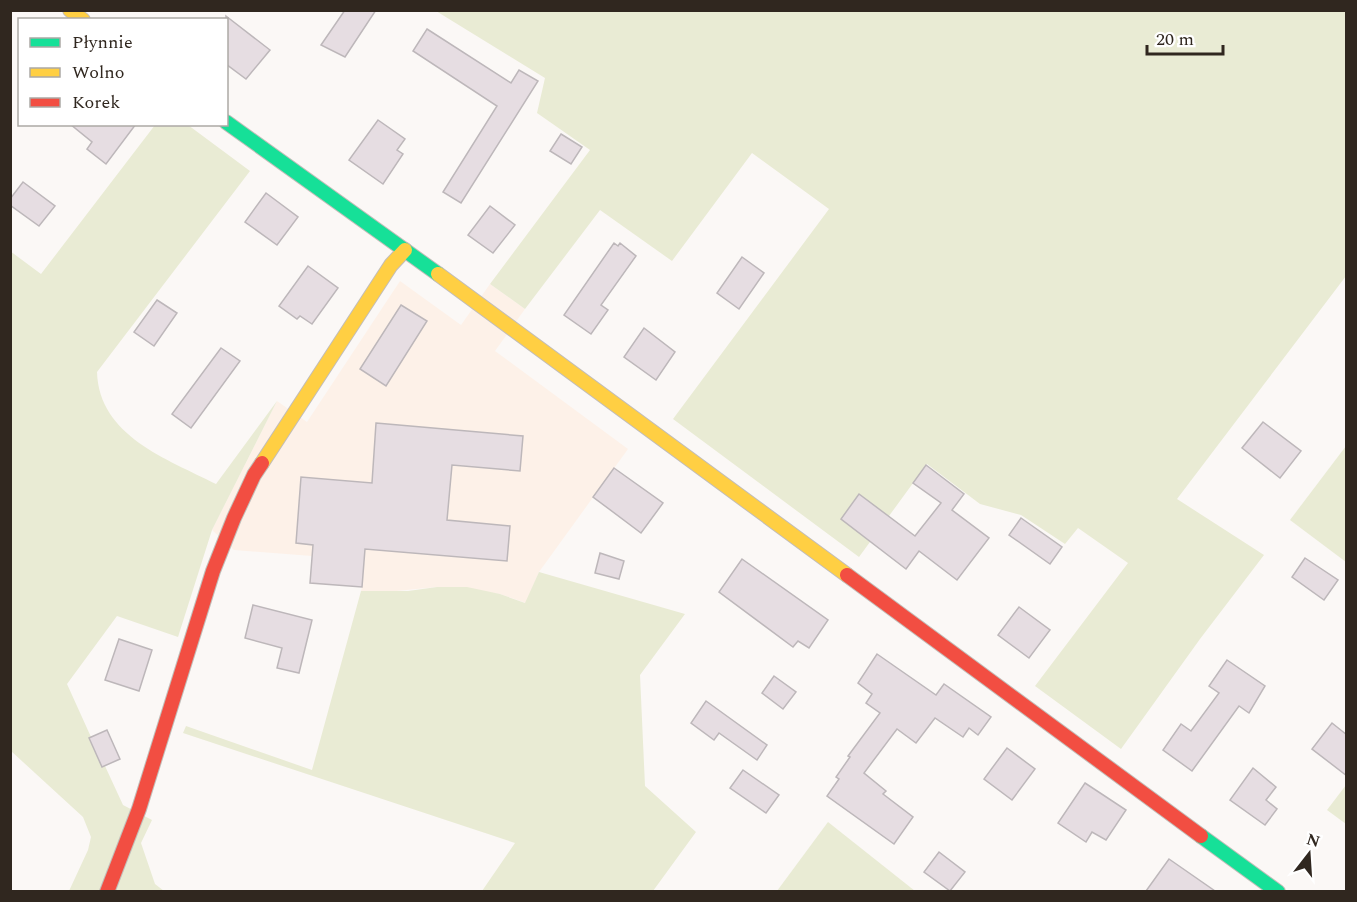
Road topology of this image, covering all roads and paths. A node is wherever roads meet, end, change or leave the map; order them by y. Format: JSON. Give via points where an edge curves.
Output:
{"nodes":[{"id":1,"x":228,"y":123,"type":"edge"},
{"id":2,"x":405,"y":250,"type":"junction"},
{"id":3,"x":107,"y":891,"type":"edge"},
{"id":4,"x":1278,"y":891,"type":"edge"}],
"edges":[{"from":1,"to":2,"type":"street"},
{"from":2,"to":3,"type":"street","via":[[391,265],[279,435],[234,518],[213,571],[139,809]]},
{"from":2,"to":4,"type":"street"}]}
